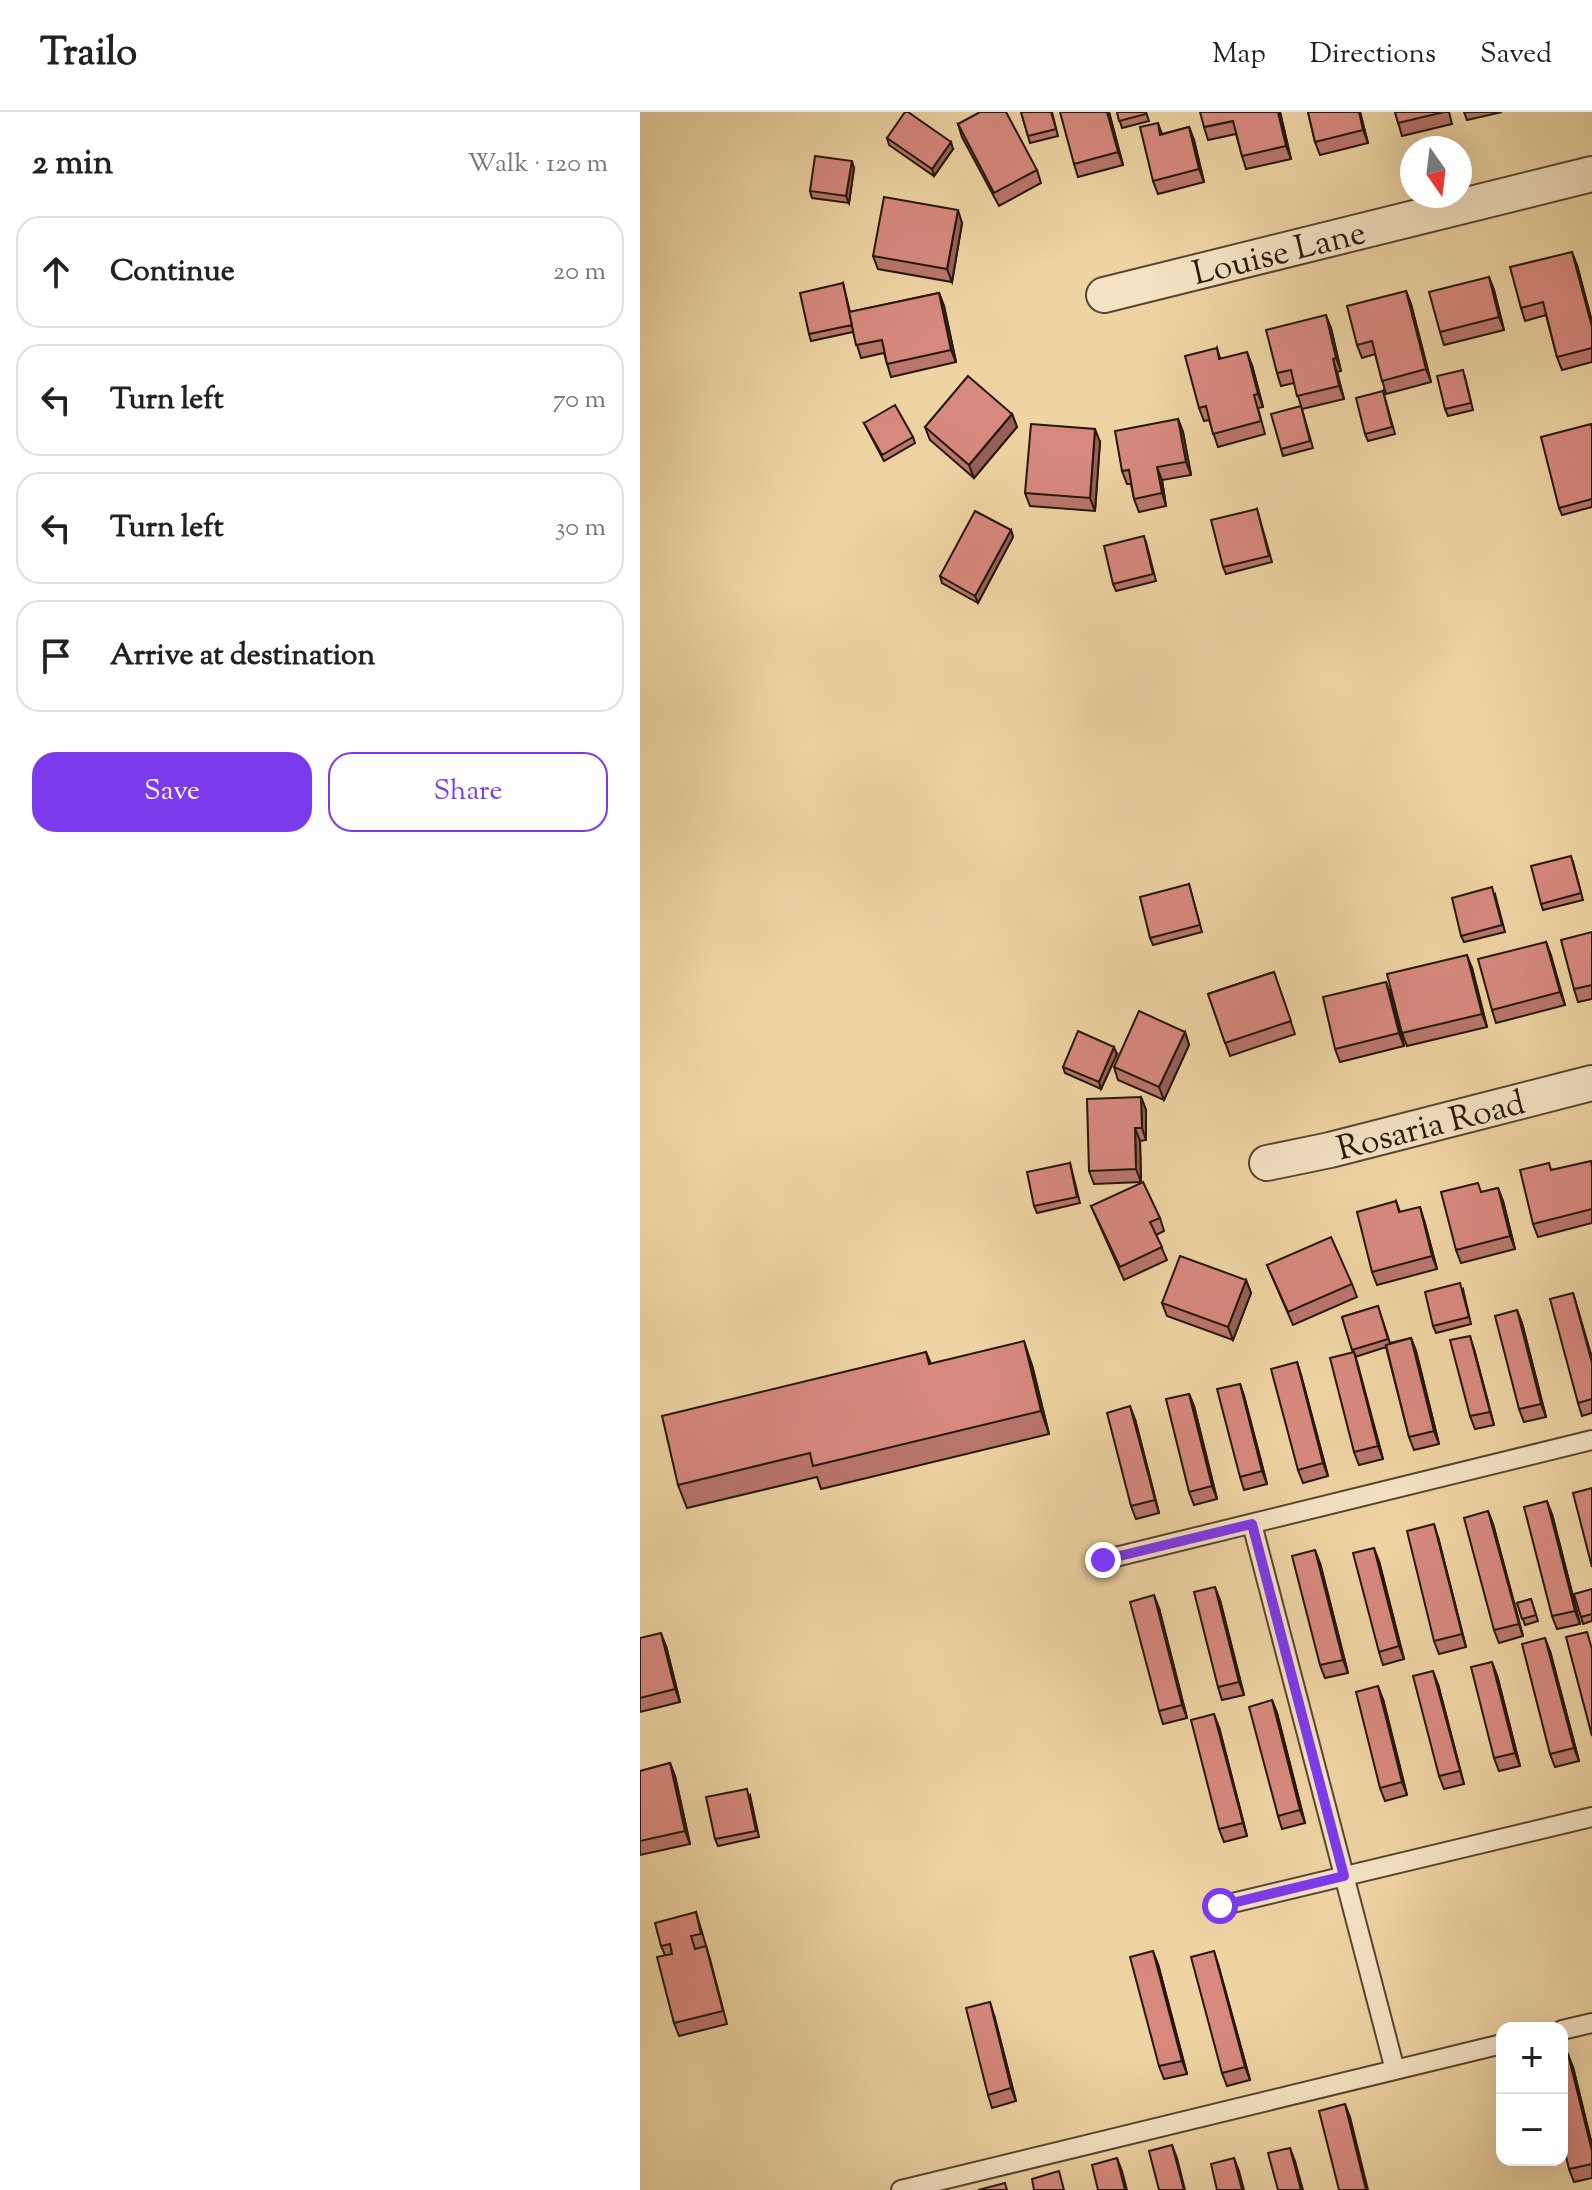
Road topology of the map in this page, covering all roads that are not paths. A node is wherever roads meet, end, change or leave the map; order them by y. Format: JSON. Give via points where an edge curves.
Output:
{"nodes":[{"id":1,"x":1592,"y":174,"type":"edge"},
{"id":2,"x":1104,"y":295,"type":"dead end"},
{"id":3,"x":1592,"y":1083,"type":"edge"},
{"id":4,"x":1267,"y":1163,"type":"dead end"},
{"id":5,"x":1592,"y":1440,"type":"edge"},
{"id":6,"x":1252,"y":1524,"type":"junction"},
{"id":7,"x":1103,"y":1560,"type":"dead end"},
{"id":8,"x":1592,"y":1817,"type":"edge"},
{"id":9,"x":1344,"y":1876,"type":"junction"},
{"id":10,"x":1220,"y":1906,"type":"dead end"},
{"id":11,"x":1592,"y":2023,"type":"edge"},
{"id":12,"x":1568,"y":2029,"type":"edge"},
{"id":13,"x":1496,"y":2045,"type":"edge"},
{"id":14,"x":1395,"y":2070,"type":"junction"},
{"id":15,"x":901,"y":2190,"type":"edge"}],
"edges":[{"from":1,"to":2,"type":"street","name":"Louise Lane"},
{"from":3,"to":4,"type":"street","name":"Rosaria Road"},
{"from":5,"to":6,"type":"lane"},
{"from":6,"to":7,"type":"lane"},
{"from":6,"to":9,"type":"lane"},
{"from":8,"to":9,"type":"lane"},
{"from":9,"to":10,"type":"lane"},
{"from":9,"to":14,"type":"lane"},
{"from":11,"to":12,"type":"lane"},
{"from":13,"to":14,"type":"lane"},
{"from":14,"to":15,"type":"lane"}]}
